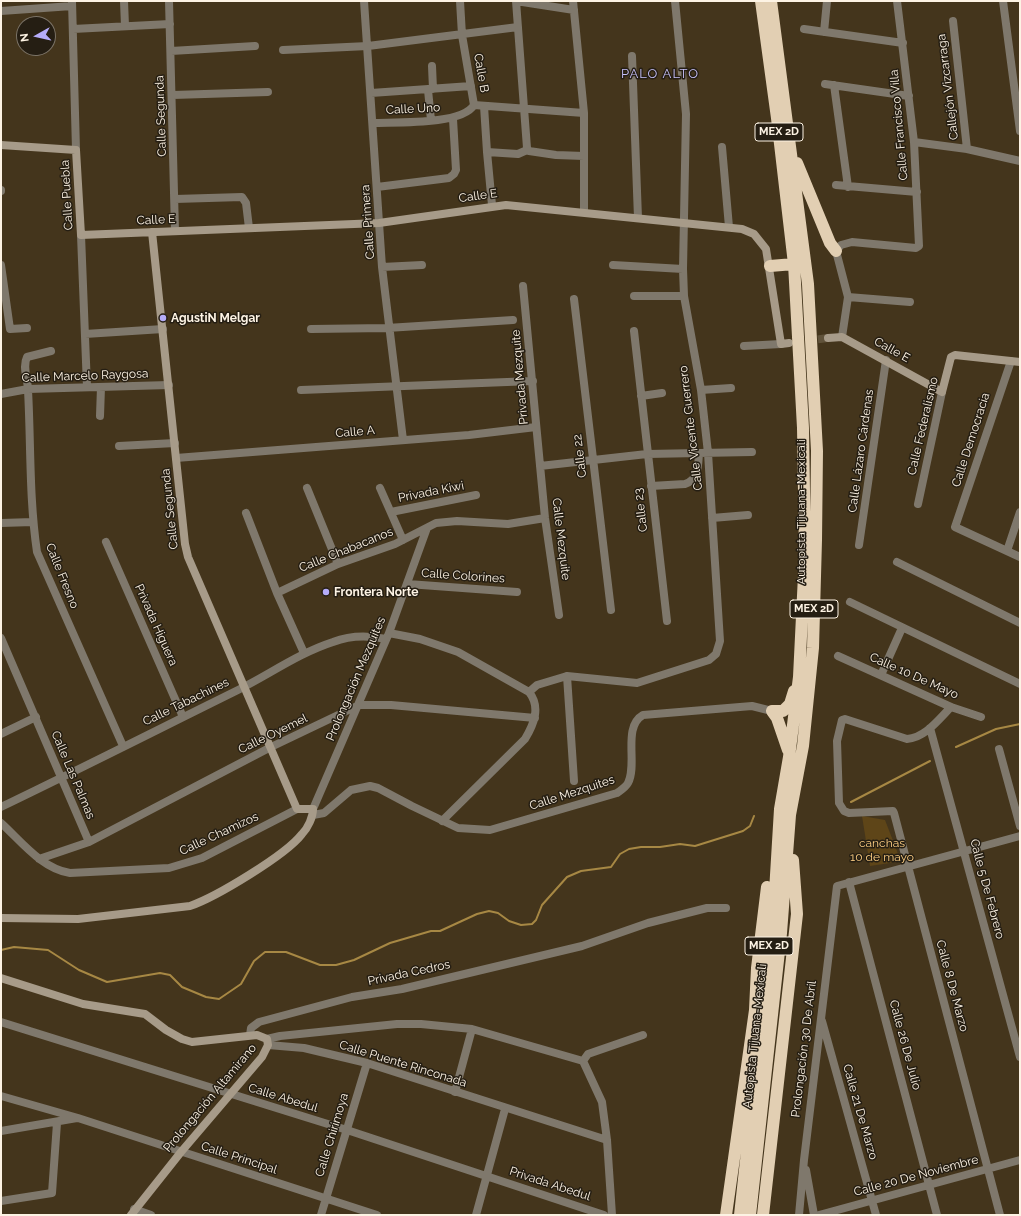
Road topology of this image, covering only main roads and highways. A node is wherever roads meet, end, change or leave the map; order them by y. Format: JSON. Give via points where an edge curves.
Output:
{"nodes":[{"id":1,"x":761,"y":1,"type":"edge"},
{"id":2,"x":771,"y":1,"type":"edge"},
{"id":3,"x":792,"y":152,"type":"junction"},
{"id":4,"x":839,"y":248,"type":"road end"},
{"id":5,"x":794,"y":264,"type":"junction"},
{"id":6,"x":770,"y":266,"type":"road end"},
{"id":7,"x":799,"y":677,"type":"junction"},
{"id":8,"x":789,"y":757,"type":"junction"},
{"id":9,"x":780,"y":809,"type":"junction"},
{"id":10,"x":790,"y":815,"type":"junction"},
{"id":11,"x":763,"y":1214,"type":"edge"},
{"id":12,"x":726,"y":1215,"type":"edge"},
{"id":13,"x":740,"y":1215,"type":"edge"},
{"id":14,"x":750,"y":1215,"type":"edge"}],
"edges":[{"from":1,"to":5,"type":"highway","name":"Autopista Tijuana-Mexicali","number":"MEX 2D","via":[[778,118]]},
{"from":2,"to":3,"type":"highway","name":"Autopista Tijuana-Mexicali","number":"MEX 2D"},
{"from":3,"to":4,"type":"highway","via":[[830,243]]},
{"from":3,"to":10,"type":"highway","name":"Autopista Tijuana-Mexicali","number":"MEX 2D","via":[[808,284],[817,458],[813,648],[803,746]]},
{"from":5,"to":6,"type":"highway"},
{"from":5,"to":7,"type":"highway","name":"Autopista Tijuana-Mexicali","number":"MEX 2D","via":[[801,366],[805,489],[805,563]]},
{"from":7,"to":8,"type":"highway","name":"Autopista Tijuana-Mexicali","number":"MEX 2D"},
{"from":7,"to":8,"type":"highway","via":[[790,704],[783,710],[772,711],[785,738]]},
{"from":8,"to":9,"type":"highway","name":"Autopista Tijuana-Mexicali","number":"MEX 2D"},
{"from":9,"to":12,"type":"highway","via":[[771,857],[757,968],[755,1010],[748,1042]]},
{"from":9,"to":13,"type":"highway","name":"Autopista Tijuana-Mexicali","number":"MEX 2D","via":[[774,908]]},
{"from":10,"to":11,"type":"highway","via":[[797,914]]},
{"from":10,"to":14,"type":"highway","name":"Autopista Tijuana-Mexicali","number":"MEX 2D","via":[[781,933]]}]}
